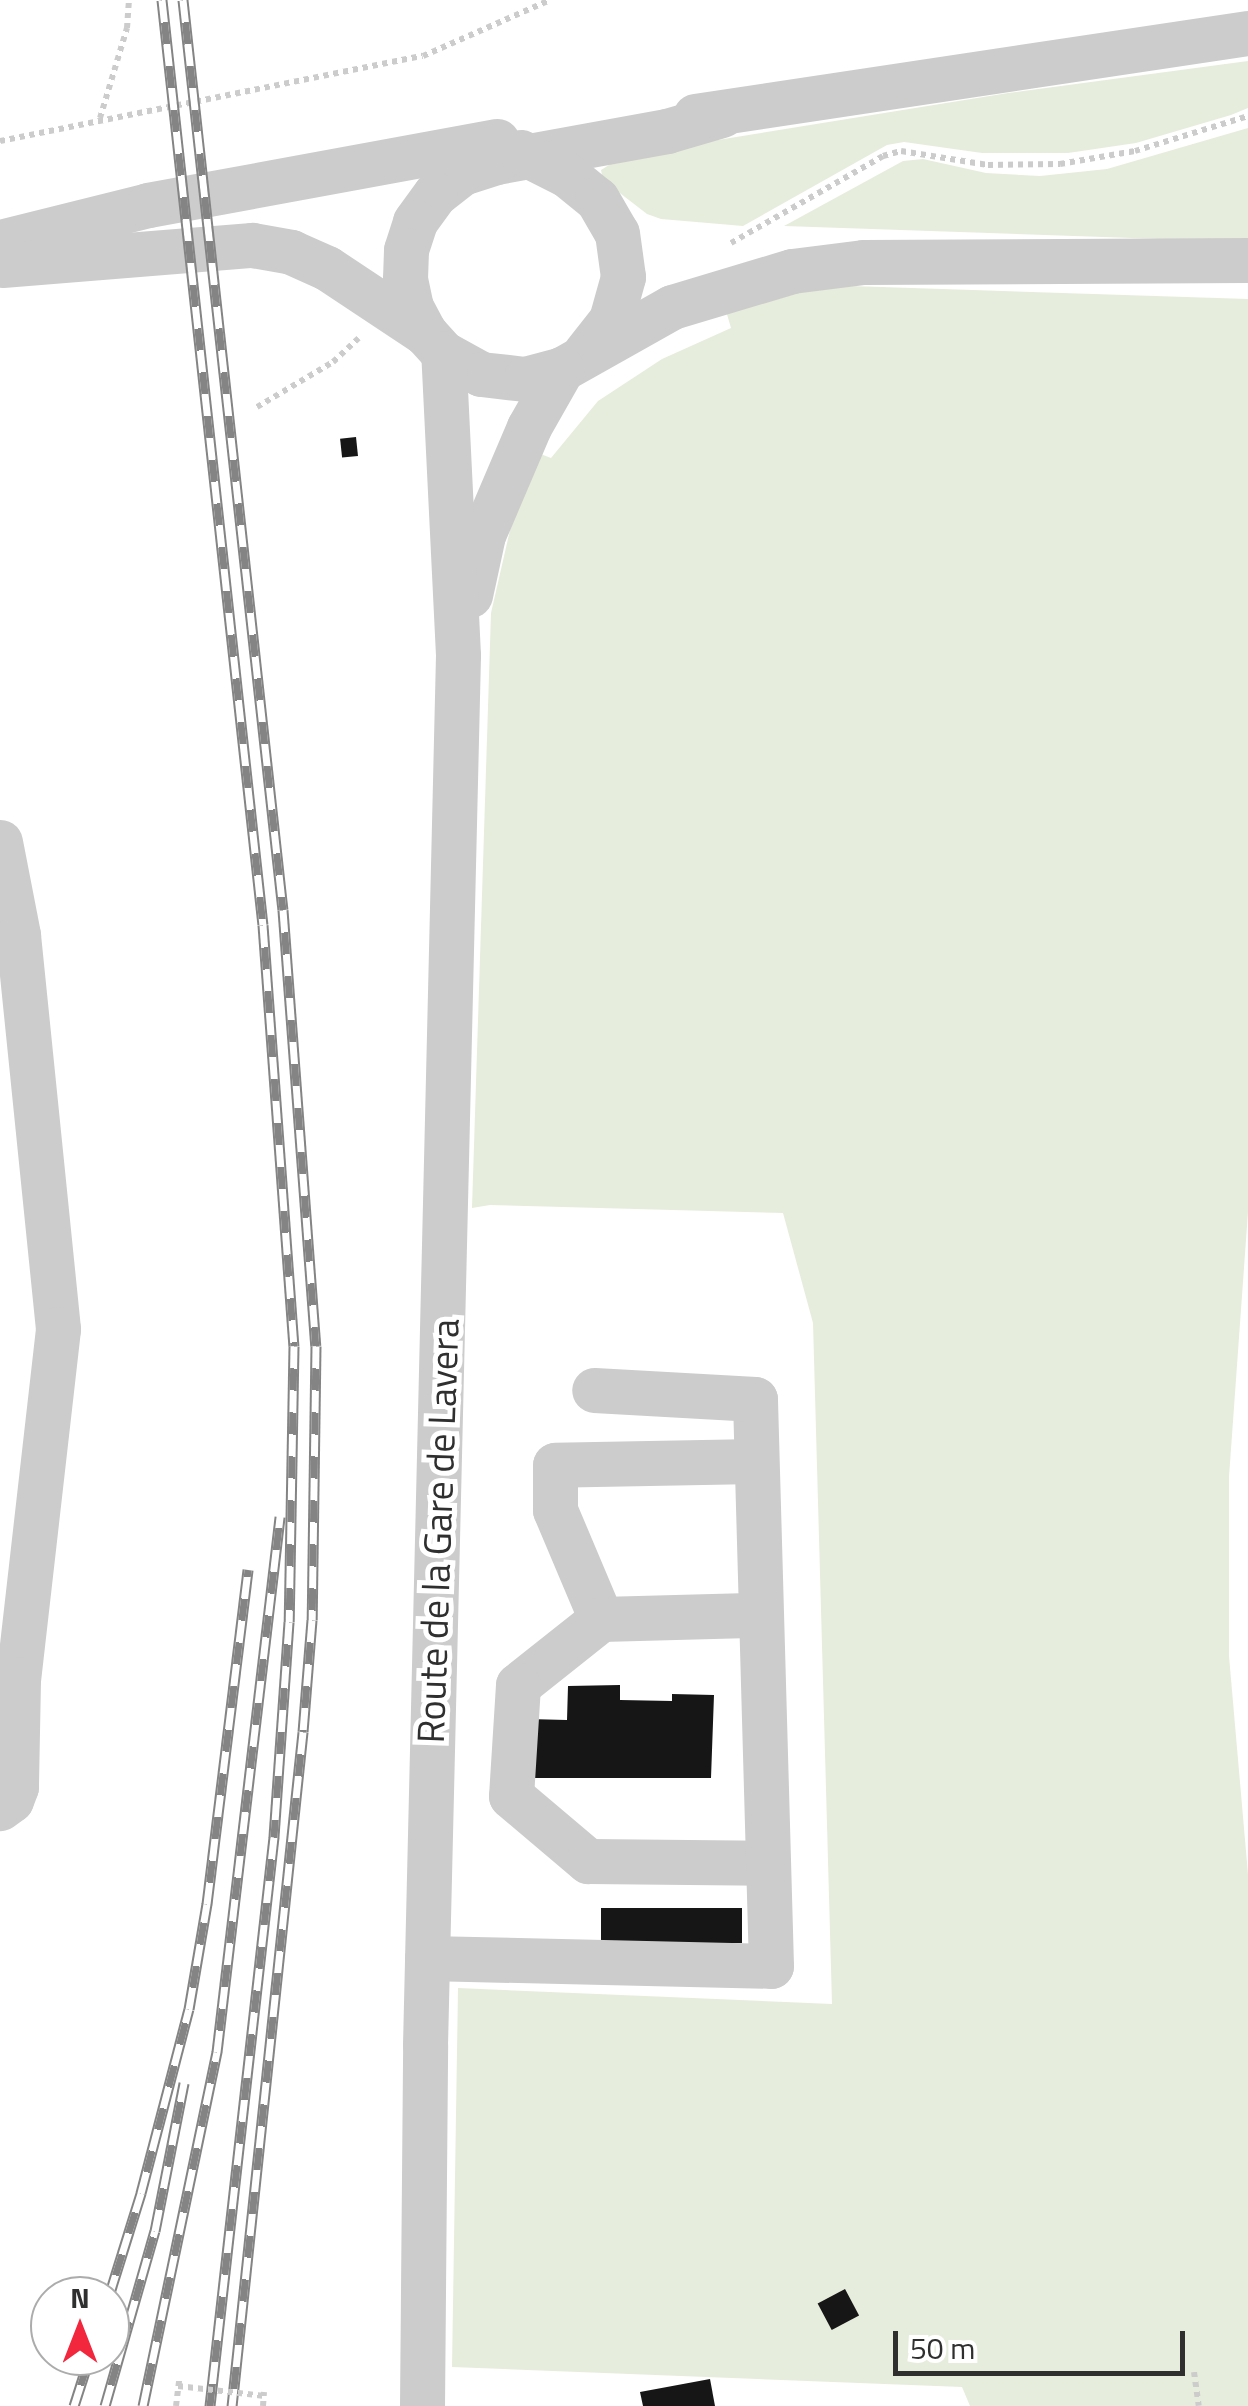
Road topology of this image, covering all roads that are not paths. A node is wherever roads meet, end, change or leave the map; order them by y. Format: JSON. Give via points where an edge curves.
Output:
{"nodes":[{"id":1,"x":1248,"y":33,"type":"edge"},
{"id":2,"x":722,"y":115,"type":"junction"},
{"id":3,"x":488,"y":142,"type":"junction"},
{"id":4,"x":531,"y":156,"type":"junction"},
{"id":5,"x":0,"y":242,"type":"edge"},
{"id":6,"x":1248,"y":260,"type":"edge"},
{"id":7,"x":0,"y":265,"type":"edge"},
{"id":8,"x":419,"y":332,"type":"junction"},
{"id":9,"x":573,"y":362,"type":"junction"},
{"id":10,"x":458,"y":656,"type":"junction"},
{"id":11,"x":0,"y":842,"type":"edge"},
{"id":12,"x":594,"y":1390,"type":"dead end"},
{"id":13,"x":756,"y":1461,"type":"junction"},
{"id":14,"x":759,"y":1614,"type":"junction"},
{"id":15,"x":601,"y":1619,"type":"junction"},
{"id":16,"x":0,"y":1808,"type":"edge"},
{"id":17,"x":765,"y":1863,"type":"junction"},
{"id":18,"x":427,"y":1958,"type":"junction"},
{"id":19,"x":422,"y":2406,"type":"edge"}],
"edges":[{"from":1,"to":2,"type":"street"},
{"from":2,"to":3,"type":"street","via":[[601,123]]},
{"from":2,"to":4,"type":"street"},
{"from":3,"to":4,"type":"street"},
{"from":3,"to":5,"type":"street","via":[[148,205]]},
{"from":4,"to":8,"type":"street","via":[[462,173],[415,222],[404,279]]},
{"from":4,"to":9,"type":"street","via":[[597,199],[617,233],[623,277],[611,320]]},
{"from":6,"to":9,"type":"street","via":[[863,262],[792,272],[672,307]]},
{"from":7,"to":8,"type":"street","via":[[252,245],[328,268]]},
{"from":8,"to":9,"type":"street","via":[[482,374],[526,379]]},
{"from":8,"to":10,"type":"street","name":"Route de la Gare de Lavera"},
{"from":9,"to":10,"type":"street","name":"Route de la Gare de Lavera","via":[[529,428],[483,535]]},
{"from":10,"to":18,"type":"street","name":"Route de la Gare de Lavera"},
{"from":11,"to":16,"type":"street","via":[[18,935],[58,1329],[18,1679],[16,1787]]},
{"from":12,"to":13,"type":"street","via":[[755,1399]]},
{"from":13,"to":14,"type":"street"},
{"from":13,"to":15,"type":"street","via":[[555,1465],[555,1510]]},
{"from":14,"to":15,"type":"street"},
{"from":14,"to":17,"type":"street"},
{"from":15,"to":17,"type":"street","via":[[518,1686],[511,1796],[588,1861]]},
{"from":17,"to":18,"type":"street","via":[[771,1966]]},
{"from":18,"to":19,"type":"street","name":"Route de la Gare de Lavera"}]}
